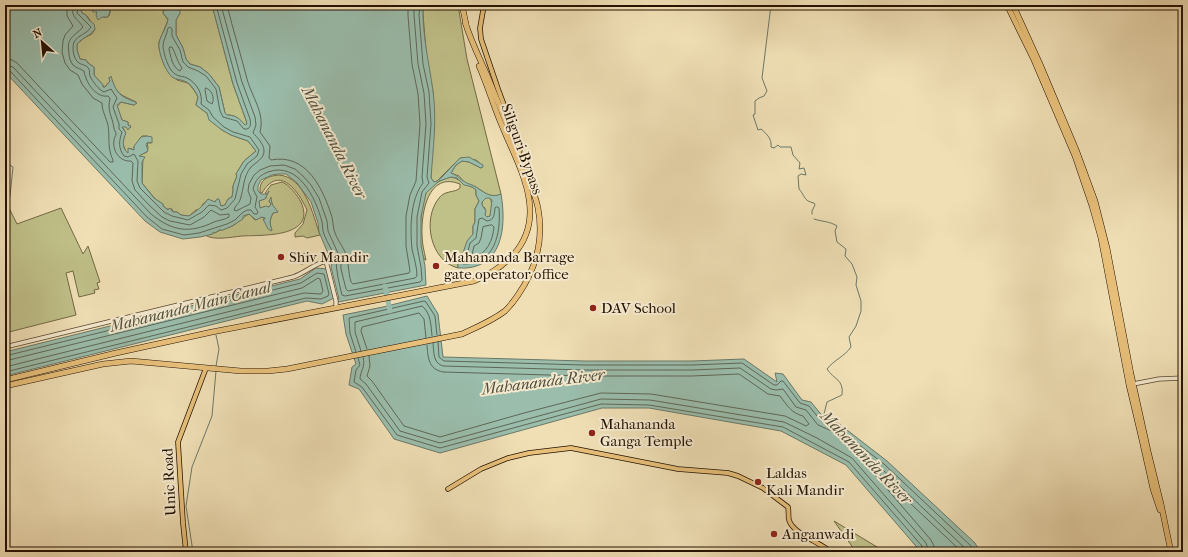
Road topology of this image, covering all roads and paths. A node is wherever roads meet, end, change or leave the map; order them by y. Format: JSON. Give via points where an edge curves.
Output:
{"nodes":[{"id":1,"x":462,"y":5,"type":"edge"},
{"id":2,"x":484,"y":5,"type":"edge"},
{"id":3,"x":1007,"y":5,"type":"edge"},
{"id":4,"x":1013,"y":5,"type":"edge"},
{"id":5,"x":465,"y":22,"type":"junction"},
{"id":6,"x":519,"y":156,"type":"junction"},
{"id":7,"x":1113,"y":286,"type":"junction"},
{"id":8,"x":338,"y":308,"type":"junction"},
{"id":9,"x":5,"y":347,"type":"edge"},
{"id":10,"x":207,"y":368,"type":"junction"},
{"id":11,"x":1183,"y":378,"type":"edge"},
{"id":12,"x":5,"y":380,"type":"edge"},
{"id":13,"x":1131,"y":385,"type":"junction"},
{"id":14,"x":5,"y":386,"type":"edge"},
{"id":15,"x":448,"y":489,"type":"dead end"},
{"id":16,"x":186,"y":552,"type":"edge"},
{"id":17,"x":831,"y":552,"type":"edge"},
{"id":18,"x":1171,"y":552,"type":"edge"}],
"edges":[{"from":1,"to":5,"type":"highway","name":"Siliguri Bypass"},
{"from":2,"to":6,"type":"main road","via":[[481,39],[520,148]]},
{"from":3,"to":7,"type":"highway","via":[[1034,60],[1080,169]]},
{"from":4,"to":7,"type":"highway","via":[[1088,182],[1104,237]]},
{"from":5,"to":6,"type":"highway"},
{"from":5,"to":8,"type":"highway","name":"Siliguri Bypass","via":[[469,40],[526,186],[531,208],[527,234],[502,266],[483,278]]},
{"from":6,"to":10,"type":"highway","via":[[538,208],[539,247],[530,275],[513,303],[487,323],[462,334],[268,371]]},
{"from":7,"to":13,"type":"highway"},
{"from":8,"to":9,"type":"street","via":[[326,260],[293,277]]},
{"from":8,"to":12,"type":"highway","via":[[212,332]]},
{"from":10,"to":14,"type":"highway","via":[[131,361],[103,364]]},
{"from":10,"to":16,"type":"main road","name":"Unic Road","via":[[178,442]]},
{"from":11,"to":13,"type":"street","via":[[1159,379]]},
{"from":13,"to":18,"type":"highway"},
{"from":15,"to":17,"type":"main road","via":[[481,469],[508,458],[561,449],[580,449],[678,468],[721,472],[745,479],[771,493],[788,507],[788,518],[792,526]]}]}
